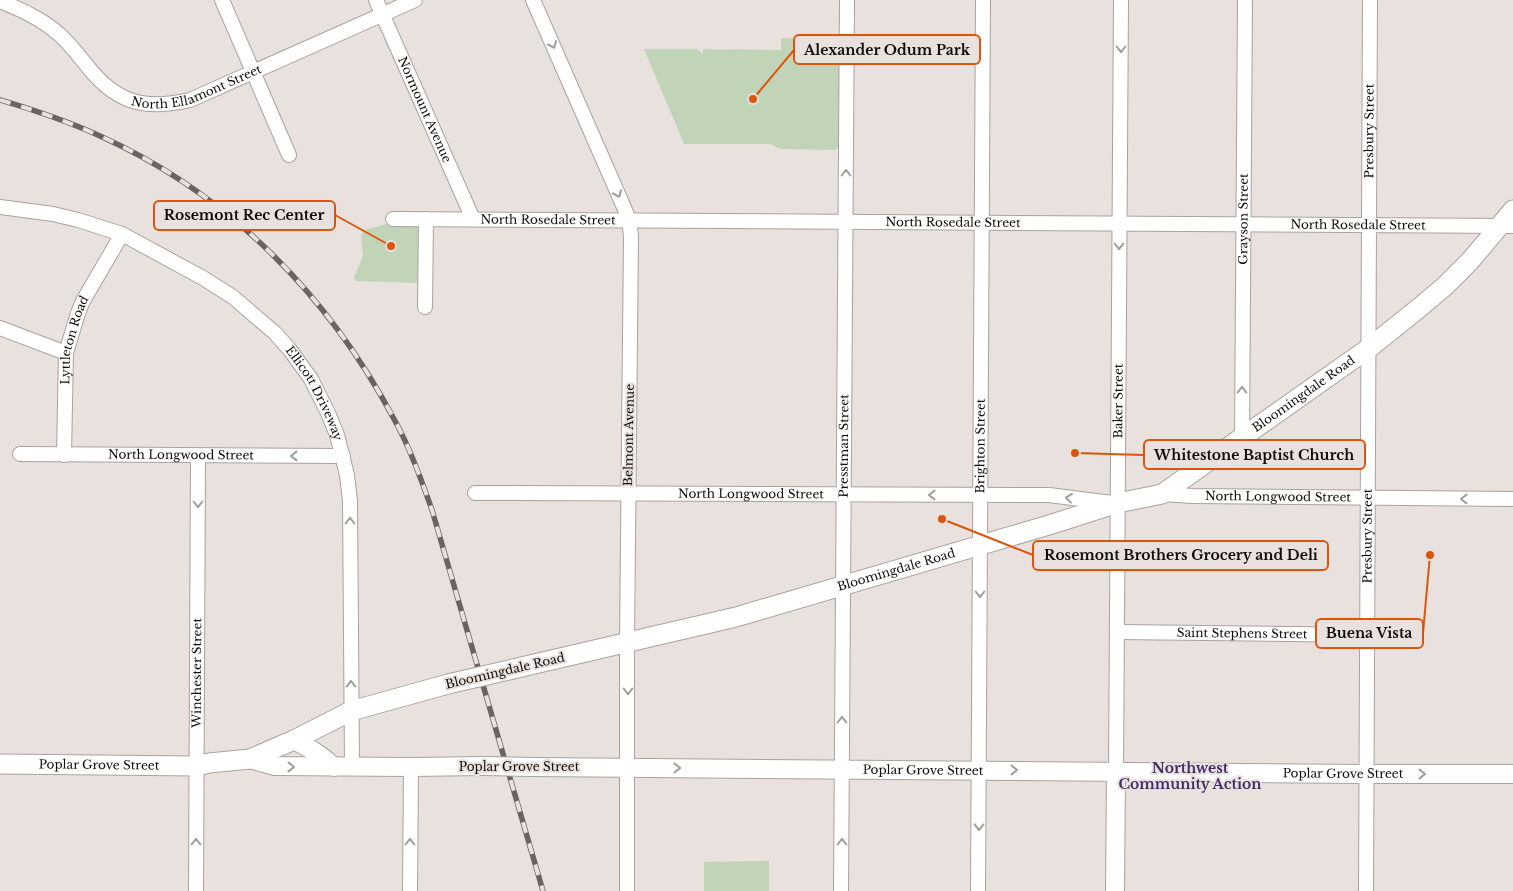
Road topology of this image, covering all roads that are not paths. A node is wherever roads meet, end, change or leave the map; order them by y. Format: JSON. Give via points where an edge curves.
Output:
{"nodes":[{"id":1,"x":222,"y":0,"type":"edge"},
{"id":2,"x":376,"y":0,"type":"edge"},
{"id":3,"x":415,"y":0,"type":"edge"},
{"id":4,"x":533,"y":0,"type":"edge"},
{"id":5,"x":847,"y":0,"type":"edge"},
{"id":6,"x":983,"y":0,"type":"edge"},
{"id":7,"x":1121,"y":0,"type":"edge"},
{"id":8,"x":1245,"y":0,"type":"edge"},
{"id":9,"x":1370,"y":0,"type":"edge"},
{"id":10,"x":0,"y":1,"type":"edge"},
{"id":11,"x":382,"y":14,"type":"junction"},
{"id":12,"x":254,"y":72,"type":"junction"},
{"id":13,"x":289,"y":154,"type":"dead end"},
{"id":14,"x":0,"y":207,"type":"edge"},
{"id":15,"x":1513,"y":210,"type":"edge"},
{"id":16,"x":393,"y":219,"type":"dead end"},
{"id":17,"x":426,"y":219,"type":"junction"},
{"id":18,"x":473,"y":219,"type":"junction"},
{"id":19,"x":629,"y":220,"type":"junction"},
{"id":20,"x":845,"y":222,"type":"junction"},
{"id":21,"x":982,"y":223,"type":"junction"},
{"id":22,"x":1120,"y":224,"type":"junction"},
{"id":23,"x":1244,"y":224,"type":"junction"},
{"id":24,"x":1369,"y":225,"type":"junction"},
{"id":25,"x":1506,"y":226,"type":"edge"},
{"id":26,"x":122,"y":234,"type":"junction"},
{"id":27,"x":425,"y":307,"type":"dead end"},
{"id":28,"x":0,"y":328,"type":"edge"},
{"id":29,"x":1369,"y":348,"type":"junction"},
{"id":30,"x":66,"y":352,"type":"junction"},
{"id":31,"x":1242,"y":439,"type":"junction"},
{"id":32,"x":20,"y":454,"type":"dead end"},
{"id":33,"x":64,"y":455,"type":"junction"},
{"id":34,"x":198,"y":456,"type":"junction"},
{"id":35,"x":343,"y":456,"type":"junction"},
{"id":36,"x":475,"y":493,"type":"dead end"},
{"id":37,"x":629,"y":494,"type":"junction"},
{"id":38,"x":844,"y":494,"type":"junction"},
{"id":39,"x":1162,"y":494,"type":"junction"},
{"id":40,"x":981,"y":495,"type":"junction"},
{"id":41,"x":1368,"y":498,"type":"junction"},
{"id":42,"x":1513,"y":499,"type":"edge"},
{"id":43,"x":1118,"y":503,"type":"junction"},
{"id":44,"x":981,"y":546,"type":"junction"},
{"id":45,"x":843,"y":586,"type":"junction"},
{"id":46,"x":1117,"y":632,"type":"junction"},
{"id":47,"x":1367,"y":635,"type":"junction"},
{"id":48,"x":628,"y":642,"type":"junction"},
{"id":49,"x":351,"y":711,"type":"junction"},
{"id":50,"x":294,"y":740,"type":"junction"},
{"id":51,"x":250,"y":758,"type":"junction"},
{"id":52,"x":0,"y":764,"type":"edge"},
{"id":53,"x":197,"y":766,"type":"junction"},
{"id":54,"x":334,"y":767,"type":"junction"},
{"id":55,"x":352,"y":767,"type":"junction"},
{"id":56,"x":411,"y":767,"type":"junction"},
{"id":57,"x":628,"y":768,"type":"junction"},
{"id":58,"x":842,"y":769,"type":"junction"},
{"id":59,"x":979,"y":770,"type":"junction"},
{"id":60,"x":1116,"y":771,"type":"junction"},
{"id":61,"x":1366,"y":774,"type":"junction"},
{"id":62,"x":1513,"y":774,"type":"edge"},
{"id":63,"x":196,"y":891,"type":"edge"},
{"id":64,"x":410,"y":891,"type":"edge"},
{"id":65,"x":627,"y":891,"type":"edge"},
{"id":66,"x":841,"y":891,"type":"edge"},
{"id":67,"x":978,"y":891,"type":"edge"},
{"id":68,"x":1115,"y":891,"type":"edge"},
{"id":69,"x":1366,"y":891,"type":"edge"}],
"edges":[{"from":1,"to":12,"type":"street"},
{"from":2,"to":11,"type":"street","name":"Normount Avenue"},
{"from":3,"to":11,"type":"street","name":"North Ellamont Street"},
{"from":4,"to":19,"type":"street","name":"Belmont Avenue","one_way":true},
{"from":20,"to":5,"type":"street","name":"Presstman Street","one_way":true},
{"from":6,"to":21,"type":"street","name":"Brighton Street"},
{"from":7,"to":22,"type":"street","name":"Baker Street","one_way":true},
{"from":8,"to":23,"type":"street","name":"Grayson Street"},
{"from":9,"to":24,"type":"street","name":"Presbury Street"},
{"from":10,"to":12,"type":"street","name":"North Ellamont Street","via":[[47,24],[94,74],[131,101],[159,106],[190,100]]},
{"from":11,"to":12,"type":"street","name":"North Ellamont Street"},
{"from":11,"to":18,"type":"street","name":"Normount Avenue"},
{"from":12,"to":13,"type":"street"},
{"from":14,"to":26,"type":"street","name":"Ellicott Driveway","via":[[53,214]]},
{"from":15,"to":25,"type":"main road","name":"Bloomingdale Road"},
{"from":16,"to":17,"type":"street","name":"North Rosedale Street"},
{"from":17,"to":18,"type":"street","name":"North Rosedale Street"},
{"from":17,"to":27,"type":"street"},
{"from":18,"to":19,"type":"street","name":"North Rosedale Street"},
{"from":19,"to":20,"type":"street","name":"North Rosedale Street"},
{"from":19,"to":37,"type":"street","name":"Belmont Avenue","via":[[632,236]]},
{"from":20,"to":21,"type":"street","name":"North Rosedale Street"},
{"from":20,"to":38,"type":"street","name":"Presstman Street"},
{"from":21,"to":22,"type":"street","name":"North Rosedale Street"},
{"from":21,"to":40,"type":"street","name":"Brighton Street"},
{"from":22,"to":23,"type":"street","name":"North Rosedale Street"},
{"from":22,"to":43,"type":"street","name":"Baker Street","one_way":true},
{"from":23,"to":24,"type":"street","name":"North Rosedale Street"},
{"from":31,"to":23,"type":"street","name":"Grayson Street","one_way":true},
{"from":24,"to":25,"type":"street","name":"North Rosedale Street"},
{"from":24,"to":29,"type":"street","name":"Presbury Street"},
{"from":25,"to":29,"type":"main road","name":"Bloomingdale Road","via":[[1445,286]]},
{"from":26,"to":30,"type":"street","name":"Lyttleton Road","via":[[83,301]]},
{"from":26,"to":35,"type":"street","name":"Ellicott Driveway","via":[[203,278],[275,333],[311,379],[328,413]]},
{"from":28,"to":30,"type":"street"},
{"from":29,"to":31,"type":"main road","name":"Bloomingdale Road"},
{"from":29,"to":41,"type":"street","name":"Presbury Street"},
{"from":30,"to":33,"type":"street","name":"Lyttleton Road"},
{"from":31,"to":39,"type":"main road","name":"Bloomingdale Road"},
{"from":32,"to":33,"type":"street","name":"North Longwood Street"},
{"from":33,"to":34,"type":"street","name":"North Longwood Street"},
{"from":35,"to":34,"type":"street","name":"North Longwood Street","one_way":true},
{"from":34,"to":53,"type":"street","name":"Winchester Street","one_way":true},
{"from":49,"to":35,"type":"street","name":"Ellicott Driveway","one_way":true,"via":[[350,501]]},
{"from":36,"to":37,"type":"street","name":"North Longwood Street"},
{"from":37,"to":38,"type":"street","name":"North Longwood Street"},
{"from":37,"to":48,"type":"street","name":"Belmont Avenue"},
{"from":40,"to":38,"type":"street","name":"North Longwood Street","one_way":true},
{"from":38,"to":45,"type":"street","name":"Presstman Street"},
{"from":39,"to":41,"type":"street","name":"North Longwood Street"},
{"from":39,"to":43,"type":"main road","name":"Bloomingdale Road"},
{"from":43,"to":40,"type":"street","name":"North Longwood Street","one_way":true,"via":[[1049,495]]},
{"from":40,"to":44,"type":"street","name":"Brighton Street"},
{"from":42,"to":41,"type":"street","name":"North Longwood Street","one_way":true},
{"from":41,"to":47,"type":"street","name":"Presbury Street"},
{"from":43,"to":44,"type":"main road","name":"Bloomingdale Road"},
{"from":43,"to":46,"type":"street","name":"Baker Street"},
{"from":44,"to":45,"type":"main road","name":"Bloomingdale Road"},
{"from":44,"to":59,"type":"street","name":"Brighton Street","one_way":true},
{"from":45,"to":48,"type":"main road","name":"Bloomingdale Road","via":[[736,617]]},
{"from":58,"to":45,"type":"street","name":"Presstman Street","one_way":true},
{"from":46,"to":47,"type":"street","name":"Saint Stephens Street"},
{"from":46,"to":60,"type":"street","name":"Baker Street"},
{"from":47,"to":61,"type":"street","name":"Presbury Street"},
{"from":48,"to":49,"type":"main road","name":"Bloomingdale Road","bridge":true,"via":[[448,684]]},
{"from":48,"to":57,"type":"street","name":"Belmont Avenue","one_way":true},
{"from":49,"to":50,"type":"main road","name":"Bloomingdale Road"},
{"from":49,"to":55,"type":"street","name":"Ellicott Driveway"},
{"from":50,"to":51,"type":"main road","name":"Bloomingdale Road"},
{"from":50,"to":54,"type":"street","via":[[320,754]]},
{"from":51,"to":53,"type":"main road","name":"Bloomingdale Road"},
{"from":51,"to":54,"type":"street","name":"Poplar Grove Street","one_way":true,"via":[[275,766]]},
{"from":52,"to":53,"type":"main road","name":"Poplar Grove Street"},
{"from":63,"to":53,"type":"street","name":"Winchester Street","one_way":true},
{"from":54,"to":55,"type":"street","name":"Poplar Grove Street"},
{"from":55,"to":56,"type":"street","name":"Poplar Grove Street"},
{"from":56,"to":57,"type":"street","name":"Poplar Grove Street","bridge":true},
{"from":64,"to":56,"type":"street","one_way":true},
{"from":57,"to":58,"type":"street","name":"Poplar Grove Street","one_way":true},
{"from":57,"to":65,"type":"street","name":"Belmont Avenue"},
{"from":58,"to":59,"type":"street","name":"Poplar Grove Street"},
{"from":66,"to":58,"type":"street","name":"Presstman Street","one_way":true},
{"from":59,"to":60,"type":"street","name":"Poplar Grove Street","one_way":true},
{"from":59,"to":67,"type":"street","name":"Brighton Street","one_way":true},
{"from":60,"to":61,"type":"street","name":"Poplar Grove Street"},
{"from":60,"to":68,"type":"street","name":"Baker Street"},
{"from":61,"to":62,"type":"street","name":"Poplar Grove Street","one_way":true},
{"from":61,"to":69,"type":"street","name":"Presbury Street"}]}
